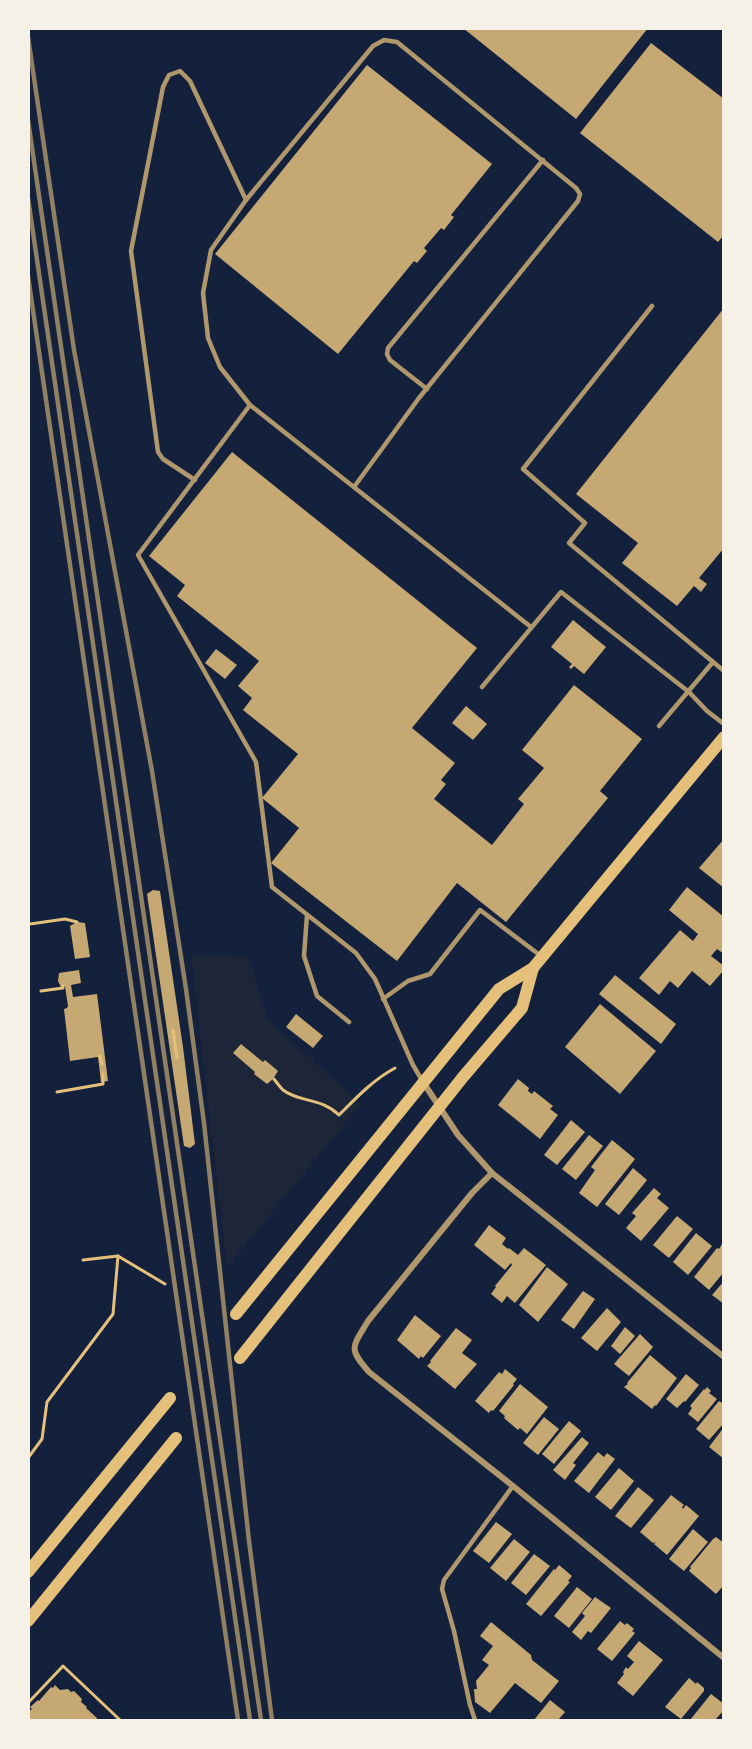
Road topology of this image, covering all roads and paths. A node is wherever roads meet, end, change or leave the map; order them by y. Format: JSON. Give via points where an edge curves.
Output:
{"nodes":[{"id":1,"x":543,"y":160,"type":"junction"},
{"id":2,"x":246,"y":200,"type":"junction"},
{"id":3,"x":652,"y":306,"type":"dead end"},
{"id":4,"x":426,"y":389,"type":"junction"},
{"id":5,"x":250,"y":405,"type":"junction"},
{"id":6,"x":195,"y":480,"type":"junction"},
{"id":7,"x":354,"y":487,"type":"junction"},
{"id":8,"x":531,"y":627,"type":"junction"},
{"id":9,"x":713,"y":662,"type":"junction"},
{"id":10,"x":723,"y":671,"type":"edge"},
{"id":11,"x":482,"y":687,"type":"dead end"},
{"id":12,"x":689,"y":692,"type":"junction"},
{"id":13,"x":723,"y":724,"type":"edge"},
{"id":14,"x":659,"y":726,"type":"dead end"},
{"id":15,"x":723,"y":737,"type":"edge"},
{"id":16,"x":307,"y":915,"type":"junction"},
{"id":17,"x":77,"y":921,"type":"dead end"},
{"id":18,"x":30,"y":924,"type":"edge"},
{"id":19,"x":542,"y":957,"type":"junction"},
{"id":20,"x":533,"y":968,"type":"junction"},
{"id":21,"x":63,"y":986,"type":"dead end"},
{"id":22,"x":41,"y":991,"type":"dead end"},
{"id":23,"x":383,"y":999,"type":"junction"},
{"id":24,"x":349,"y":1022,"type":"dead end"},
{"id":25,"x":173,"y":1030,"type":"dead end"},
{"id":26,"x":100,"y":1056,"type":"dead end"},
{"id":27,"x":177,"y":1058,"type":"dead end"},
{"id":28,"x":102,"y":1064,"type":"dead end"},
{"id":29,"x":395,"y":1068,"type":"dead end"},
{"id":30,"x":103,"y":1074,"type":"dead end"},
{"id":31,"x":274,"y":1079,"type":"dead end"},
{"id":32,"x":423,"y":1082,"type":"junction"},
{"id":33,"x":57,"y":1092,"type":"dead end"},
{"id":34,"x":439,"y":1108,"type":"junction"},
{"id":35,"x":492,"y":1173,"type":"junction"},
{"id":36,"x":118,"y":1256,"type":"junction"},
{"id":37,"x":83,"y":1260,"type":"dead end"},
{"id":38,"x":165,"y":1284,"type":"dead end"},
{"id":39,"x":236,"y":1314,"type":"dead end"},
{"id":40,"x":723,"y":1357,"type":"edge"},
{"id":41,"x":240,"y":1358,"type":"dead end"},
{"id":42,"x":170,"y":1398,"type":"dead end"},
{"id":43,"x":176,"y":1438,"type":"dead end"},
{"id":44,"x":28,"y":1458,"type":"edge"},
{"id":45,"x":513,"y":1486,"type":"junction"},
{"id":46,"x":28,"y":1572,"type":"edge"},
{"id":47,"x":28,"y":1621,"type":"edge"},
{"id":48,"x":723,"y":1658,"type":"edge"},
{"id":49,"x":28,"y":1703,"type":"edge"},
{"id":50,"x":120,"y":1720,"type":"edge"},
{"id":51,"x":475,"y":1720,"type":"edge"}],
"edges":[{"from":1,"to":2,"type":"lane","via":[[397,42],[384,40],[374,46]]},
{"from":1,"to":4,"type":"lane","via":[[576,188],[580,194],[578,201]]},
{"from":1,"to":4,"type":"lane","via":[[388,348],[390,360]]},
{"from":2,"to":5,"type":"lane","via":[[211,250],[203,293],[208,338],[220,368]]},
{"from":2,"to":6,"type":"lane","via":[[190,81],[180,71],[169,75],[162,87],[131,251],[158,452]]},
{"from":3,"to":9,"type":"lane","via":[[523,469],[585,523],[570,543]]},
{"from":4,"to":7,"type":"lane"},
{"from":5,"to":6,"type":"lane"},
{"from":5,"to":7,"type":"lane"},
{"from":6,"to":16,"type":"lane","via":[[138,555],[256,762],[272,886]]},
{"from":7,"to":8,"type":"lane"},
{"from":8,"to":11,"type":"lane"},
{"from":8,"to":12,"type":"lane","via":[[561,592]]},
{"from":9,"to":10,"type":"lane"},
{"from":9,"to":12,"type":"lane"},
{"from":12,"to":13,"type":"lane"},
{"from":12,"to":14,"type":"lane"},
{"from":15,"to":19,"type":"main road"},
{"from":16,"to":23,"type":"lane","via":[[356,953],[375,979]]},
{"from":16,"to":24,"type":"lane","via":[[304,956],[317,996]]},
{"from":17,"to":18,"type":"path"},
{"from":19,"to":20,"type":"main road"},
{"from":19,"to":23,"type":"lane","via":[[480,910],[430,974],[408,981]]},
{"from":20,"to":32,"type":"main road","via":[[499,989]]},
{"from":20,"to":34,"type":"main road","via":[[522,1008]]},
{"from":21,"to":22,"type":"path"},
{"from":23,"to":32,"type":"lane"},
{"from":25,"to":27,"type":"path"},
{"from":26,"to":28,"type":"path"},
{"from":29,"to":31,"type":"path","via":[[358,1095],[339,1115],[325,1104],[290,1094]]},
{"from":30,"to":33,"type":"path","via":[[103,1084]]},
{"from":32,"to":34,"type":"street"},
{"from":32,"to":39,"type":"main road"},
{"from":34,"to":35,"type":"street"},
{"from":34,"to":41,"type":"main road"},
{"from":35,"to":40,"type":"street"},
{"from":35,"to":45,"type":"street","via":[[368,1321],[354,1350],[369,1372]]},
{"from":36,"to":37,"type":"path"},
{"from":36,"to":38,"type":"path"},
{"from":36,"to":44,"type":"path","via":[[113,1314],[46,1402],[42,1439]]},
{"from":42,"to":46,"type":"main road"},
{"from":43,"to":47,"type":"main road"},
{"from":45,"to":48,"type":"street"},
{"from":45,"to":51,"type":"lane","via":[[444,1580],[442,1589]]},
{"from":49,"to":50,"type":"path","via":[[63,1666]]}]}
